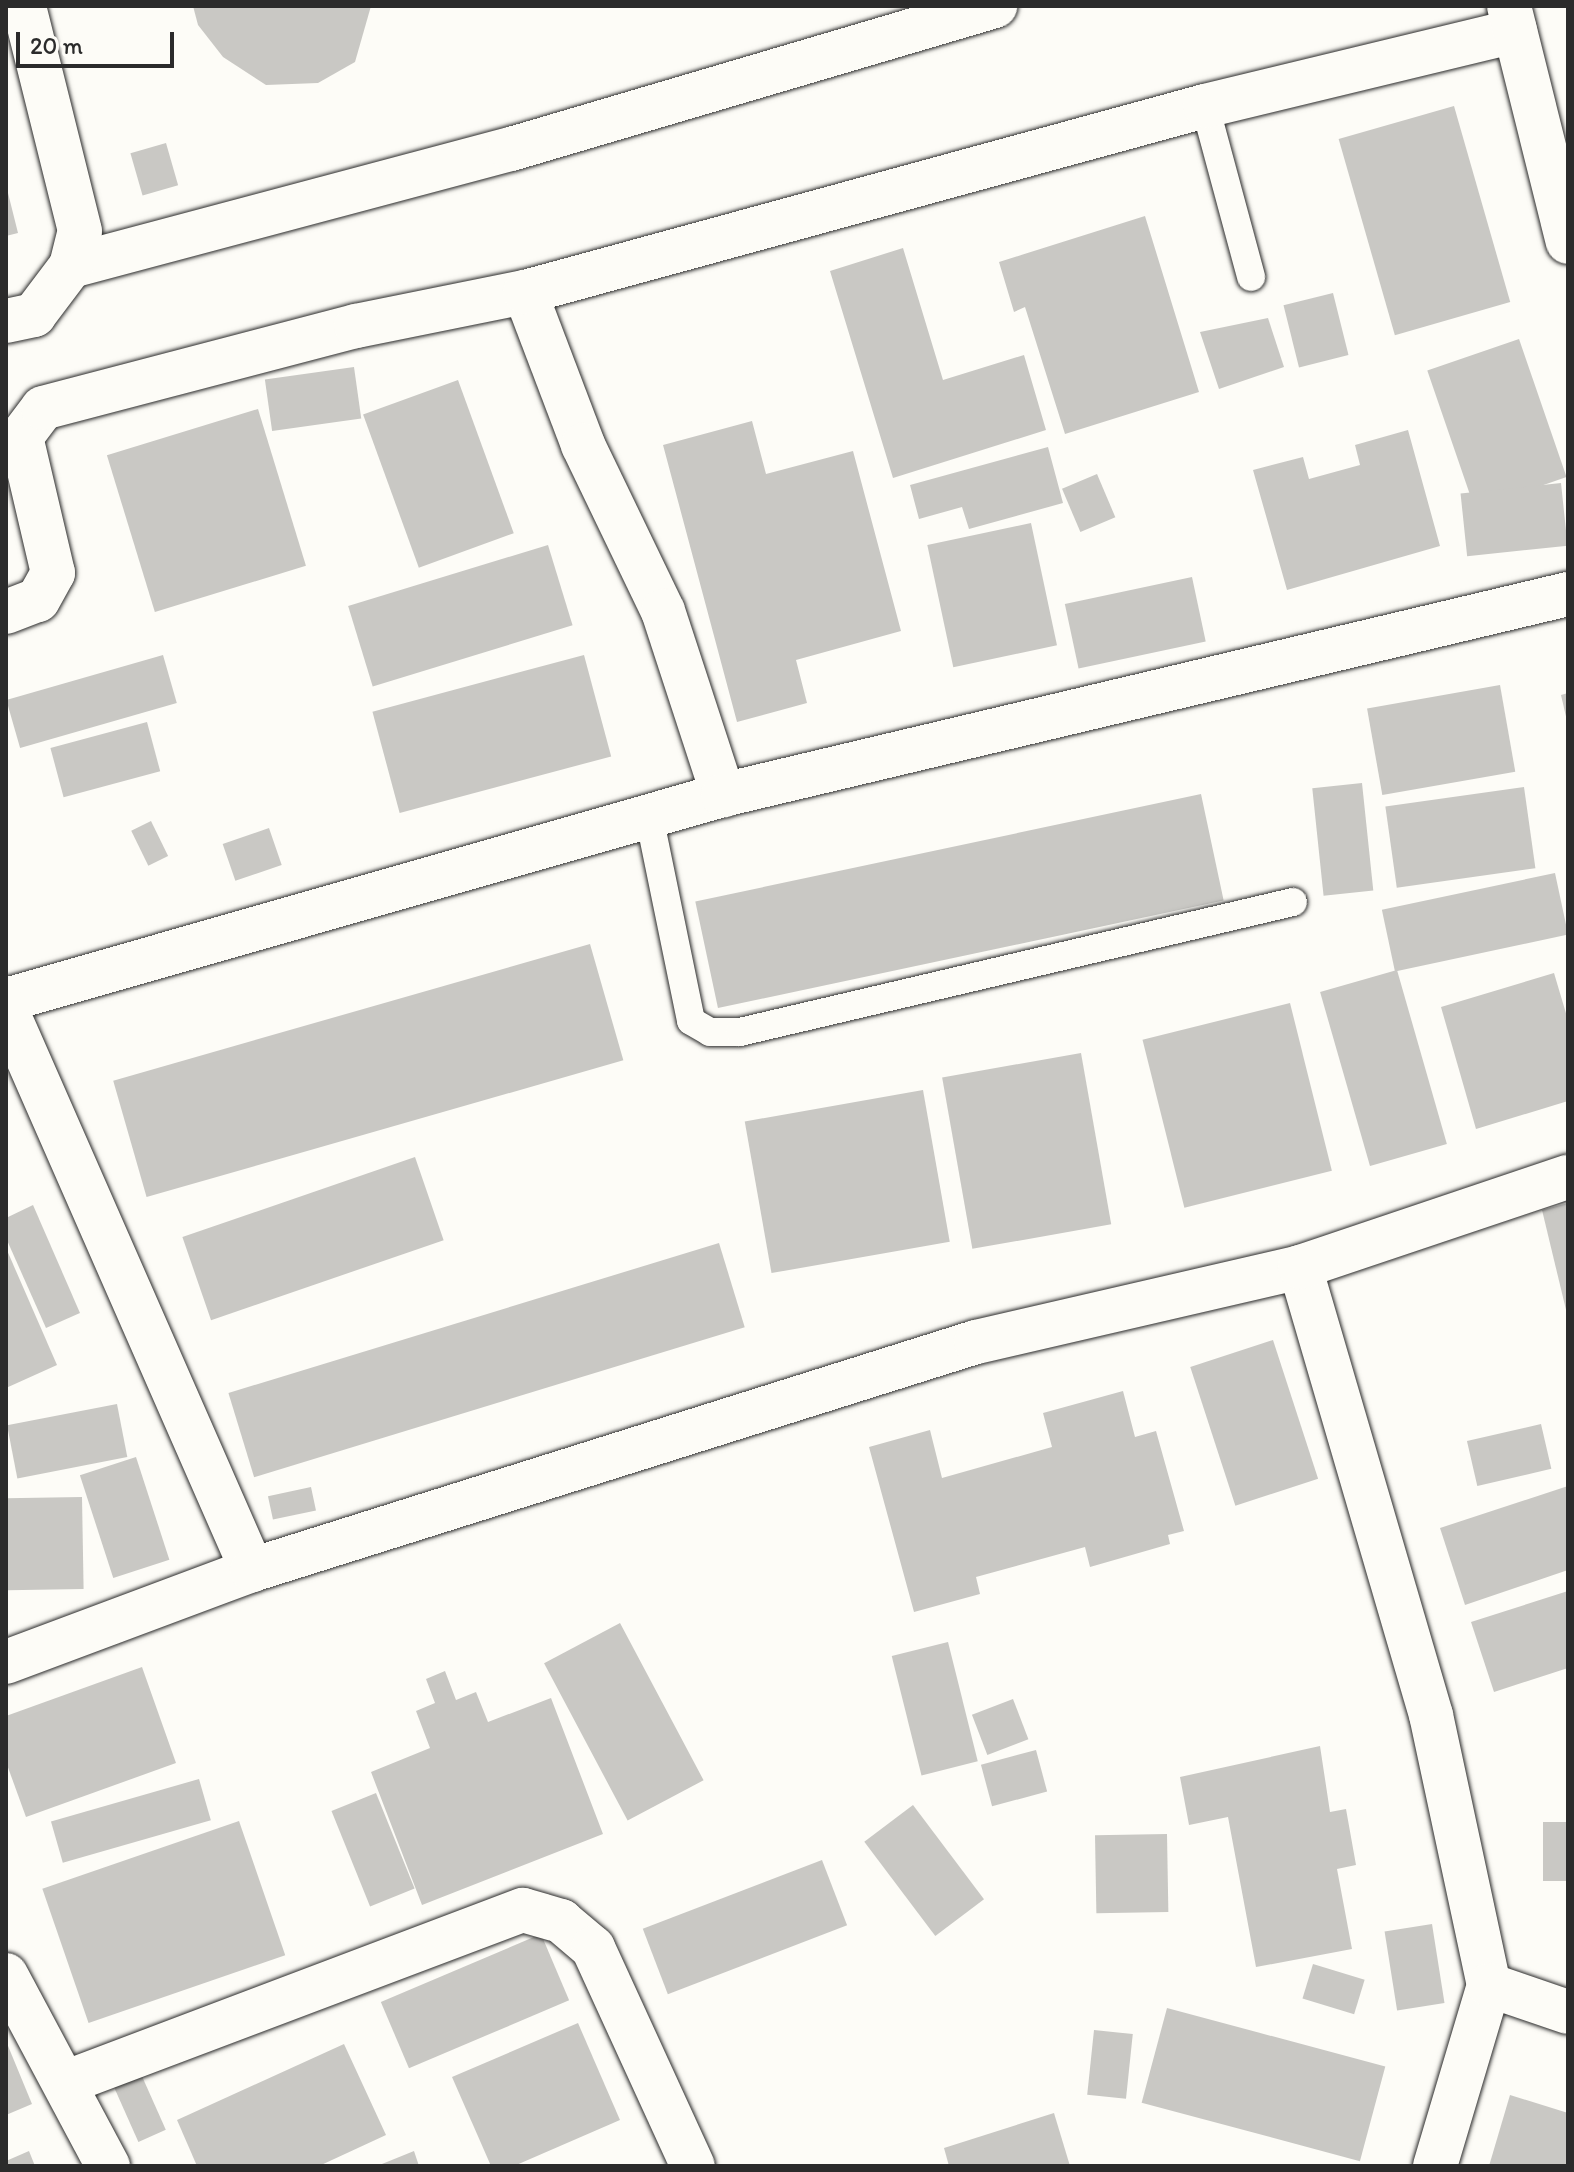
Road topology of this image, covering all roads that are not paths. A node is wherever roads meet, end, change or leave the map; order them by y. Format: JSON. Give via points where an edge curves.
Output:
{"nodes":[{"id":1,"x":24,"y":6,"type":"edge"},
{"id":2,"x":995,"y":6,"type":"edge"},
{"id":3,"x":1512,"y":18,"type":"edge"},
{"id":4,"x":1205,"y":106,"type":"junction"},
{"id":5,"x":1568,"y":242,"type":"edge"},
{"id":6,"x":71,"y":266,"type":"junction"},
{"id":7,"x":1251,"y":277,"type":"dead end"},
{"id":8,"x":525,"y":292,"type":"junction"},
{"id":9,"x":6,"y":321,"type":"edge"},
{"id":10,"x":1568,"y":594,"type":"edge"},
{"id":11,"x":6,"y":612,"type":"edge"},
{"id":12,"x":723,"y":795,"type":"junction"},
{"id":13,"x":649,"y":816,"type":"junction"},
{"id":14,"x":1293,"y":902,"type":"dead end"},
{"id":15,"x":6,"y":1000,"type":"edge"},
{"id":16,"x":6,"y":1009,"type":"edge"},
{"id":17,"x":1568,"y":1177,"type":"edge"},
{"id":18,"x":1300,"y":1267,"type":"junction"},
{"id":19,"x":252,"y":1570,"type":"junction"},
{"id":20,"x":6,"y":1662,"type":"edge"},
{"id":21,"x":6,"y":1975,"type":"edge"},
{"id":22,"x":1489,"y":1985,"type":"junction"},
{"id":23,"x":1568,"y":2012,"type":"edge"},
{"id":24,"x":67,"y":2082,"type":"junction"},
{"id":25,"x":108,"y":2166,"type":"edge"},
{"id":26,"x":693,"y":2166,"type":"edge"},
{"id":27,"x":1435,"y":2166,"type":"edge"}],
"edges":[{"from":1,"to":6,"type":"street","via":[[80,231]]},
{"from":2,"to":6,"type":"street","via":[[511,149]]},
{"from":3,"to":4,"type":"street"},
{"from":3,"to":5,"type":"street"},
{"from":4,"to":7,"type":"lane"},
{"from":4,"to":8,"type":"street"},
{"from":6,"to":9,"type":"street","via":[[34,315]]},
{"from":8,"to":11,"type":"street","via":[[356,326],[43,408],[21,437],[53,573],[38,600]]},
{"from":8,"to":12,"type":"street","via":[[583,445],[663,611]]},
{"from":10,"to":12,"type":"street"},
{"from":12,"to":13,"type":"street"},
{"from":13,"to":14,"type":"lane","via":[[691,1021],[710,1032],[740,1032]]},
{"from":13,"to":15,"type":"street"},
{"from":16,"to":19,"type":"street"},
{"from":17,"to":18,"type":"street"},
{"from":18,"to":19,"type":"street","via":[[976,1342]]},
{"from":18,"to":22,"type":"street","via":[[1431,1715]]},
{"from":19,"to":20,"type":"street"},
{"from":21,"to":24,"type":"street"},
{"from":22,"to":23,"type":"street"},
{"from":22,"to":27,"type":"street"},
{"from":24,"to":25,"type":"street"},
{"from":24,"to":26,"type":"street","via":[[523,1910],[561,1921],[593,1948]]}]}
